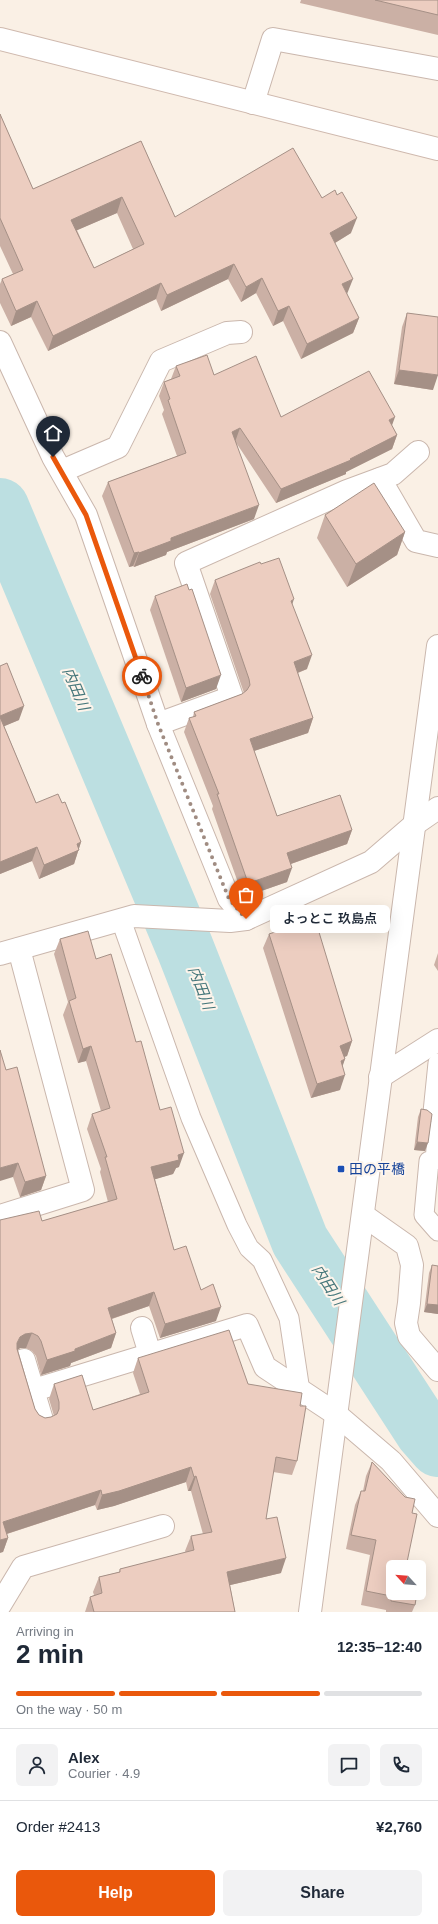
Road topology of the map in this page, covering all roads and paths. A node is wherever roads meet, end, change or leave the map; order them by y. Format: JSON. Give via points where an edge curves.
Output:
{"nodes":[{"id":1,"x":0,"y":39,"type":"edge"},
{"id":2,"x":438,"y":69,"type":"edge"},
{"id":3,"x":253,"y":103,"type":"junction"},
{"id":4,"x":438,"y":149,"type":"edge"},
{"id":5,"x":241,"y":332,"type":"dead end"},
{"id":6,"x":0,"y":342,"type":"edge"},
{"id":7,"x":418,"y":452,"type":"dead end"},
{"id":8,"x":62,"y":471,"type":"junction"},
{"id":9,"x":380,"y":479,"type":"junction"},
{"id":10,"x":438,"y":546,"type":"edge"},
{"id":11,"x":438,"y":646,"type":"edge"},
{"id":12,"x":158,"y":724,"type":"junction"},
{"id":13,"x":438,"y":808,"type":"edge"},
{"id":14,"x":415,"y":824,"type":"junction"},
{"id":15,"x":127,"y":918,"type":"junction"},
{"id":16,"x":238,"y":920,"type":"junction"},
{"id":17,"x":10,"y":951,"type":"edge"},
{"id":18,"x":438,"y":1040,"type":"edge"},
{"id":19,"x":438,"y":1063,"type":"edge"},
{"id":20,"x":380,"y":1077,"type":"junction"},
{"id":21,"x":438,"y":1113,"type":"edge"},
{"id":22,"x":438,"y":1128,"type":"edge"},
{"id":23,"x":363,"y":1215,"type":"junction"},
{"id":24,"x":0,"y":1216,"type":"edge"},
{"id":25,"x":438,"y":1231,"type":"edge"},
{"id":26,"x":142,"y":1328,"type":"dead end"},
{"id":27,"x":150,"y":1354,"type":"junction"},
{"id":28,"x":24,"y":1360,"type":"dead end"},
{"id":29,"x":438,"y":1370,"type":"edge"},
{"id":30,"x":34,"y":1390,"type":"junction"},
{"id":31,"x":300,"y":1391,"type":"junction"},
{"id":32,"x":336,"y":1414,"type":"junction"},
{"id":33,"x":42,"y":1420,"type":"edge"},
{"id":34,"x":438,"y":1516,"type":"edge"},
{"id":35,"x":163,"y":1526,"type":"dead end"},
{"id":36,"x":0,"y":1605,"type":"edge"},
{"id":37,"x":310,"y":1612,"type":"edge"}],
"edges":[{"from":1,"to":3,"type":"street"},
{"from":2,"to":3,"type":"street","via":[[273,39]]},
{"from":3,"to":4,"type":"street"},
{"from":5,"to":8,"type":"street","via":[[227,333],[161,361],[118,447]]},
{"from":6,"to":8,"type":"street"},
{"from":7,"to":9,"type":"street","via":[[393,474]]},
{"from":8,"to":12,"type":"street","via":[[86,515]]},
{"from":9,"to":10,"type":"street","via":[[416,541]]},
{"from":9,"to":12,"type":"street","via":[[347,491],[186,563],[232,697]]},
{"from":11,"to":14,"type":"street"},
{"from":12,"to":16,"type":"street"},
{"from":13,"to":14,"type":"street"},
{"from":14,"to":16,"type":"street","via":[[371,862]]},
{"from":14,"to":20,"type":"street"},
{"from":15,"to":16,"type":"street"},
{"from":15,"to":17,"type":"street"},
{"from":15,"to":31,"type":"lane","via":[[194,1125],[237,1225],[249,1248],[262,1260],[289,1318]]},
{"from":17,"to":24,"type":"street","via":[[83,1190]]},
{"from":18,"to":20,"type":"street"},
{"from":19,"to":21,"type":"lane","via":[[433,1112]]},
{"from":20,"to":23,"type":"street"},
{"from":22,"to":25,"type":"lane","via":[[435,1160],[429,1161],[424,1215]]},
{"from":23,"to":29,"type":"street","via":[[407,1246],[412,1265],[406,1323],[408,1336]]},
{"from":23,"to":32,"type":"street"},
{"from":26,"to":27,"type":"street"},
{"from":27,"to":30,"type":"street"},
{"from":27,"to":31,"type":"street","via":[[247,1325],[265,1367]]},
{"from":28,"to":30,"type":"street"},
{"from":30,"to":33,"type":"street"},
{"from":31,"to":32,"type":"street"},
{"from":32,"to":34,"type":"street","via":[[391,1461]]},
{"from":32,"to":37,"type":"street"},
{"from":35,"to":36,"type":"street","via":[[23,1567]]}]}
